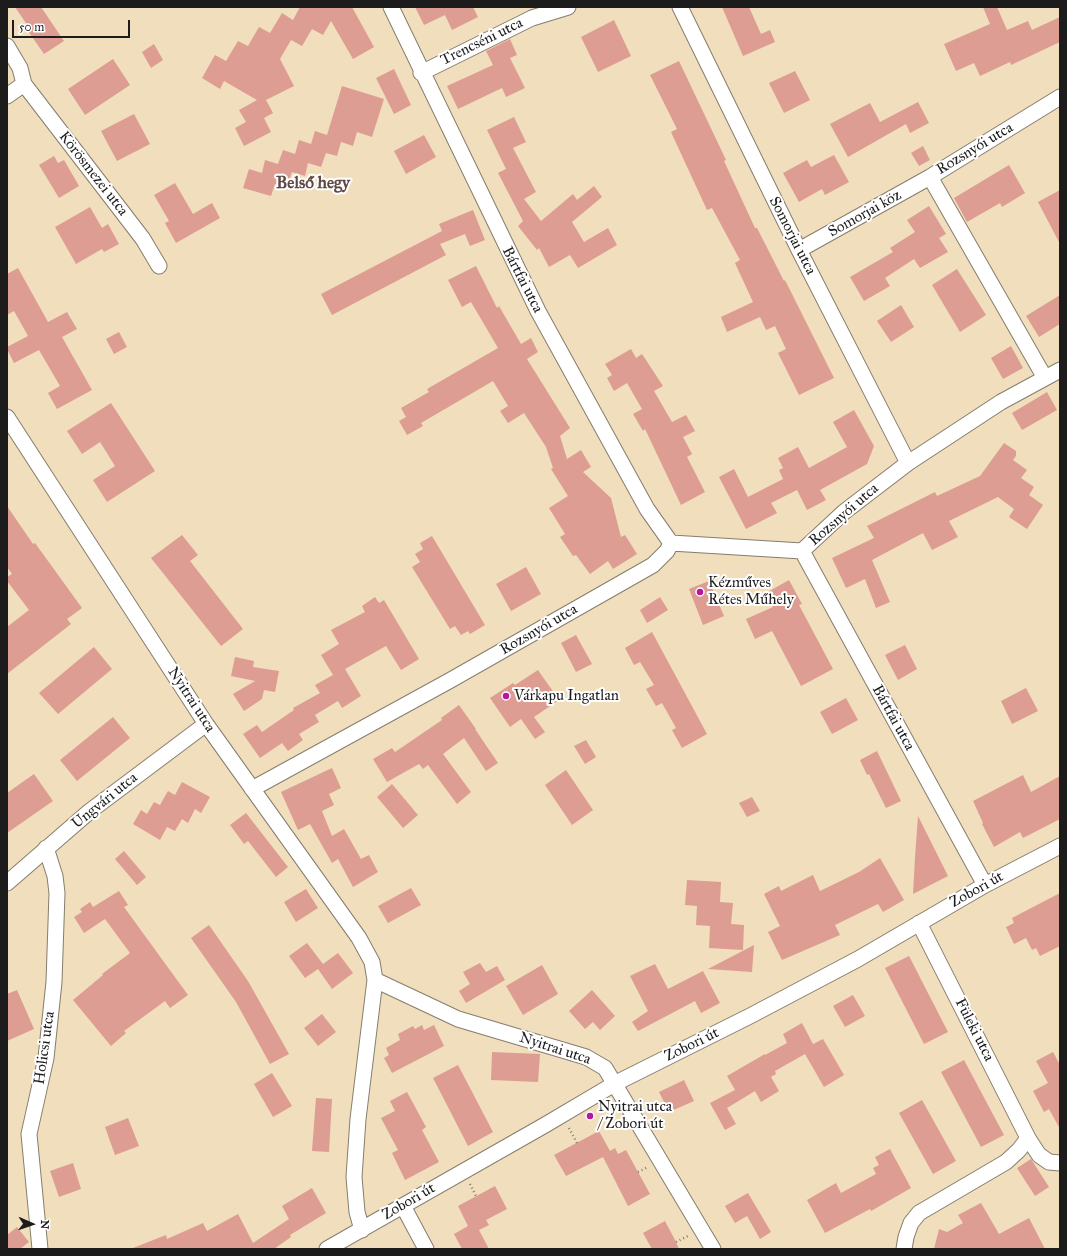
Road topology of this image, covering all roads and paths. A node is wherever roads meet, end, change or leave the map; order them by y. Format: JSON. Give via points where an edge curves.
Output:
{"nodes":[{"id":1,"x":390,"y":7,"type":"edge"},
{"id":2,"x":568,"y":7,"type":"edge"},
{"id":3,"x":680,"y":7,"type":"edge"},
{"id":4,"x":7,"y":46,"type":"edge"},
{"id":5,"x":421,"y":73,"type":"junction"},
{"id":6,"x":24,"y":84,"type":"junction"},
{"id":7,"x":7,"y":96,"type":"edge"},
{"id":8,"x":1060,"y":97,"type":"edge"},
{"id":9,"x":930,"y":177,"type":"junction"},
{"id":10,"x":799,"y":250,"type":"junction"},
{"id":11,"x":159,"y":266,"type":"dead end"},
{"id":12,"x":1060,"y":370,"type":"edge"},
{"id":13,"x":1045,"y":378,"type":"junction"},
{"id":14,"x":7,"y":417,"type":"edge"},
{"id":15,"x":908,"y":463,"type":"junction"},
{"id":16,"x":671,"y":543,"type":"junction"},
{"id":17,"x":802,"y":551,"type":"junction"},
{"id":18,"x":206,"y":724,"type":"junction"},
{"id":19,"x":252,"y":789,"type":"junction"},
{"id":20,"x":1060,"y":846,"type":"edge"},
{"id":21,"x":46,"y":848,"type":"junction"},
{"id":22,"x":7,"y":882,"type":"edge"},
{"id":23,"x":985,"y":885,"type":"junction"},
{"id":24,"x":919,"y":923,"type":"junction"},
{"id":25,"x":376,"y":980,"type":"junction"},
{"id":26,"x":616,"y":1083,"type":"junction"},
{"id":27,"x":571,"y":1132,"type":"dead end"},
{"id":28,"x":1028,"y":1138,"type":"junction"},
{"id":29,"x":577,"y":1143,"type":"dead end"},
{"id":30,"x":1060,"y":1163,"type":"edge"},
{"id":31,"x":648,"y":1167,"type":"dead end"},
{"id":32,"x":638,"y":1172,"type":"dead end"},
{"id":33,"x":471,"y":1186,"type":"dead end"},
{"id":34,"x":476,"y":1196,"type":"dead end"},
{"id":35,"x":403,"y":1206,"type":"junction"},
{"id":36,"x":362,"y":1230,"type":"junction"},
{"id":37,"x":40,"y":1249,"type":"edge"},
{"id":38,"x":327,"y":1249,"type":"edge"},
{"id":39,"x":426,"y":1249,"type":"edge"},
{"id":40,"x":713,"y":1249,"type":"edge"},
{"id":41,"x":904,"y":1249,"type":"edge"}],
"edges":[{"from":1,"to":5,"type":"street","name":"Bártfai utca"},
{"from":2,"to":5,"type":"street","name":"Trencséni utca","via":[[532,18]]},
{"from":3,"to":10,"type":"street","name":"Somorjai utca"},
{"from":4,"to":6,"type":"street","name":"Körösmezei utca","via":[[20,68]]},
{"from":5,"to":16,"type":"street","name":"Bártfai utca","via":[[538,311],[648,509]]},
{"from":6,"to":7,"type":"street"},
{"from":6,"to":11,"type":"street","name":"Körösmezei utca","via":[[143,239]]},
{"from":8,"to":9,"type":"street","name":"Rozsnyói utca"},
{"from":9,"to":10,"type":"street","name":"Somorjai köz"},
{"from":9,"to":13,"type":"street","name":"Rozsnyói utca"},
{"from":10,"to":15,"type":"street","name":"Somorjai utca"},
{"from":12,"to":13,"type":"street"},
{"from":13,"to":15,"type":"street","name":"Rozsnyói utca","via":[[1001,402]]},
{"from":14,"to":18,"type":"street","name":"Nyitrai utca"},
{"from":15,"to":17,"type":"street","name":"Rozsnyói utca","via":[[844,512]]},
{"from":16,"to":17,"type":"street","name":"Rozsnyói utca"},
{"from":16,"to":19,"type":"street","name":"Rozsnyói utca","via":[[653,565]]},
{"from":17,"to":23,"type":"street","name":"Bártfai utca"},
{"from":18,"to":19,"type":"street","name":"Nyitrai utca"},
{"from":18,"to":21,"type":"street","name":"Ungvári utca"},
{"from":19,"to":25,"type":"street","name":"Nyitrai utca","via":[[359,938],[372,962]]},
{"from":20,"to":23,"type":"street","name":"Zobori út"},
{"from":21,"to":22,"type":"street","name":"Ungvári utca"},
{"from":21,"to":37,"type":"street","name":"Holicsi utca","via":[[57,892],[54,982],[46,1058],[29,1134]]},
{"from":23,"to":24,"type":"street","name":"Zobori út"},
{"from":24,"to":26,"type":"street","name":"Zobori út","via":[[764,1009]]},
{"from":24,"to":28,"type":"street","name":"Füleki utca"},
{"from":25,"to":26,"type":"street","name":"Nyitrai utca","via":[[458,1019],[586,1057],[605,1068]]},
{"from":25,"to":36,"type":"street","name":"Nyitrai utca","via":[[358,1119],[354,1177],[357,1212]]},
{"from":26,"to":35,"type":"street","name":"Zobori út"},
{"from":26,"to":40,"type":"street","name":"Nyitrai utca"},
{"from":27,"to":29,"type":"path"},
{"from":28,"to":30,"type":"street","name":"Füleki utca","via":[[1039,1155],[1049,1162]]},
{"from":28,"to":41,"type":"street","via":[[1006,1162],[919,1213],[911,1223]]},
{"from":31,"to":32,"type":"path"},
{"from":33,"to":34,"type":"path"},
{"from":35,"to":36,"type":"street","name":"Zobori út"},
{"from":35,"to":39,"type":"street"},
{"from":36,"to":38,"type":"street","name":"Zobori út"}]}
